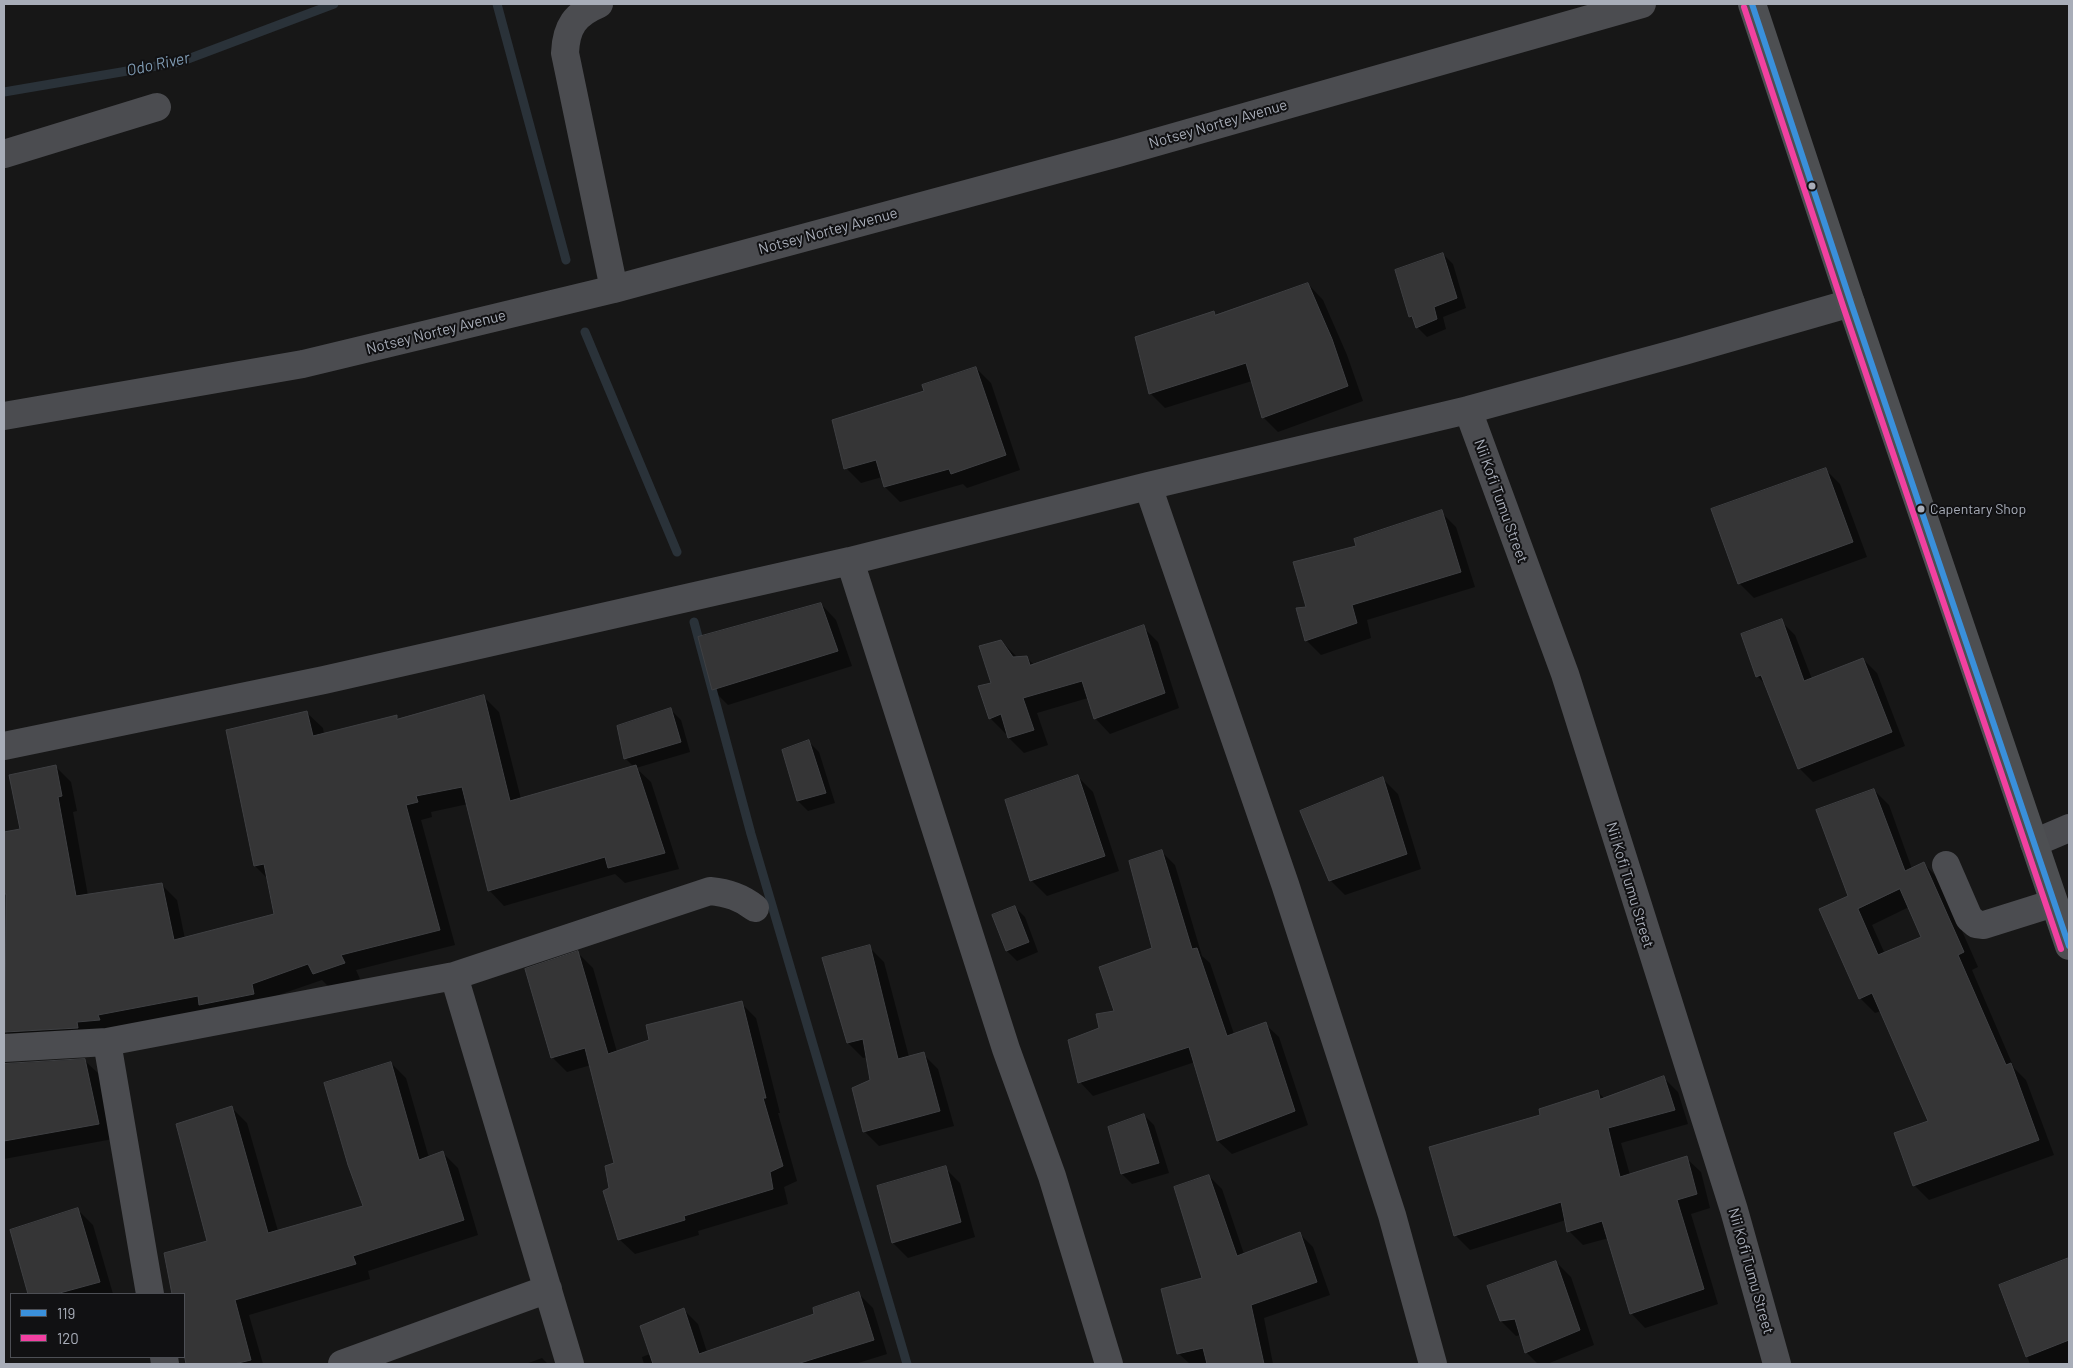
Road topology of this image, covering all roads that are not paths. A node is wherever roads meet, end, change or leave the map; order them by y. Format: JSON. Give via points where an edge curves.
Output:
{"nodes":[{"id":1,"x":599,"y":4,"type":"edge"},
{"id":2,"x":1642,"y":4,"type":"edge"},
{"id":3,"x":1752,"y":4,"type":"edge"},
{"id":4,"x":158,"y":107,"type":"dead end"},
{"id":5,"x":4,"y":154,"type":"edge"},
{"id":6,"x":614,"y":289,"type":"junction"},
{"id":7,"x":1851,"y":303,"type":"junction"},
{"id":8,"x":1468,"y":410,"type":"junction"},
{"id":9,"x":4,"y":416,"type":"edge"},
{"id":10,"x":1148,"y":486,"type":"junction"},
{"id":11,"x":850,"y":562,"type":"junction"},
{"id":12,"x":4,"y":746,"type":"edge"},
{"id":13,"x":2069,"y":828,"type":"edge"},
{"id":14,"x":2034,"y":843,"type":"junction"},
{"id":15,"x":1946,"y":865,"type":"dead end"},
{"id":16,"x":2054,"y":902,"type":"junction"},
{"id":17,"x":755,"y":908,"type":"dead end"},
{"id":18,"x":2069,"y":946,"type":"edge"},
{"id":19,"x":454,"y":976,"type":"junction"},
{"id":20,"x":107,"y":1042,"type":"junction"},
{"id":21,"x":4,"y":1048,"type":"edge"},
{"id":22,"x":548,"y":1289,"type":"junction"},
{"id":23,"x":150,"y":1293,"type":"edge"},
{"id":24,"x":342,"y":1364,"type":"edge"},
{"id":25,"x":570,"y":1364,"type":"edge"},
{"id":26,"x":1109,"y":1364,"type":"edge"},
{"id":27,"x":1433,"y":1364,"type":"edge"},
{"id":28,"x":1777,"y":1364,"type":"edge"}],
"edges":[{"from":1,"to":6,"type":"street","via":[[586,9],[572,24],[566,35],[565,53]]},
{"from":2,"to":6,"type":"street","name":"Notsey Nortey Avenue","via":[[1118,153]]},
{"from":3,"to":7,"type":"main road"},
{"from":4,"to":5,"type":"street"},
{"from":6,"to":9,"type":"street","name":"Notsey Nortey Avenue","via":[[304,364]]},
{"from":7,"to":8,"type":"street"},
{"from":7,"to":14,"type":"main road"},
{"from":8,"to":10,"type":"street"},
{"from":8,"to":28,"type":"street","name":"Nii Kofi Tumu Street","via":[[1565,674],[1734,1210]]},
{"from":10,"to":11,"type":"street"},
{"from":10,"to":27,"type":"street","via":[[1294,913],[1392,1215]]},
{"from":11,"to":12,"type":"street","via":[[324,680]]},
{"from":11,"to":26,"type":"street","via":[[1006,1049],[1052,1176]]},
{"from":13,"to":14,"type":"street"},
{"from":14,"to":16,"type":"main road"},
{"from":15,"to":16,"type":"street","via":[[1969,918],[1976,924],[1984,925]]},
{"from":16,"to":18,"type":"main road"},
{"from":17,"to":19,"type":"street","via":[[743,898],[710,891]]},
{"from":19,"to":20,"type":"street"},
{"from":19,"to":22,"type":"street"},
{"from":20,"to":21,"type":"street"},
{"from":20,"to":23,"type":"street"},
{"from":22,"to":24,"type":"street"},
{"from":22,"to":25,"type":"street"}]}
